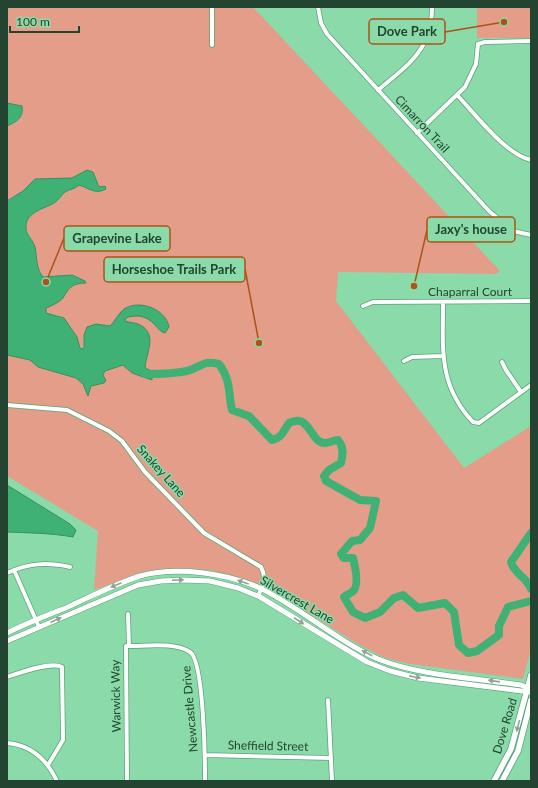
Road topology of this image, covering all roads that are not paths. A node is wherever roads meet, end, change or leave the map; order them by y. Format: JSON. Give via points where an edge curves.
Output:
{"nodes":[{"id":1,"x":212,"y":7,"type":"edge"},
{"id":2,"x":318,"y":7,"type":"edge"},
{"id":3,"x":432,"y":7,"type":"edge"},
{"id":4,"x":531,"y":41,"type":"edge"},
{"id":5,"x":212,"y":45,"type":"dead end"},
{"id":6,"x":378,"y":90,"type":"junction"},
{"id":7,"x":458,"y":96,"type":"junction"},
{"id":8,"x":417,"y":133,"type":"junction"},
{"id":9,"x":531,"y":160,"type":"edge"},
{"id":10,"x":531,"y":235,"type":"edge"},
{"id":11,"x":531,"y":301,"type":"edge"},
{"id":12,"x":443,"y":302,"type":"junction"},
{"id":13,"x":363,"y":306,"type":"dead end"},
{"id":14,"x":443,"y":356,"type":"junction"},
{"id":15,"x":404,"y":362,"type":"dead end"},
{"id":16,"x":502,"y":362,"type":"dead end"},
{"id":17,"x":531,"y":385,"type":"edge"},
{"id":18,"x":522,"y":392,"type":"junction"},
{"id":19,"x":7,"y":405,"type":"edge"},
{"id":20,"x":70,"y":567,"type":"dead end"},
{"id":21,"x":14,"y":570,"type":"junction"},
{"id":22,"x":7,"y":573,"type":"edge"},
{"id":23,"x":261,"y":589,"type":"junction"},
{"id":24,"x":258,"y":596,"type":"junction"},
{"id":25,"x":128,"y":614,"type":"dead end"},
{"id":26,"x":36,"y":620,"type":"junction"},
{"id":27,"x":39,"y":627,"type":"junction"},
{"id":28,"x":7,"y":633,"type":"edge"},
{"id":29,"x":7,"y":641,"type":"edge"},
{"id":30,"x":129,"y":646,"type":"junction"},
{"id":31,"x":531,"y":674,"type":"edge"},
{"id":32,"x":7,"y":677,"type":"edge"},
{"id":33,"x":529,"y":690,"type":"edge"},
{"id":34,"x":328,"y":700,"type":"dead end"},
{"id":35,"x":531,"y":700,"type":"edge"},
{"id":36,"x":7,"y":743,"type":"edge"},
{"id":37,"x":205,"y":755,"type":"junction"},
{"id":38,"x":331,"y":758,"type":"junction"},
{"id":39,"x":48,"y":765,"type":"junction"},
{"id":40,"x":57,"y":781,"type":"edge"},
{"id":41,"x":127,"y":781,"type":"edge"},
{"id":42,"x":205,"y":781,"type":"edge"},
{"id":43,"x":332,"y":781,"type":"edge"},
{"id":44,"x":494,"y":781,"type":"edge"},
{"id":45,"x":502,"y":781,"type":"edge"}],
"edges":[{"from":1,"to":5,"type":"street"},
{"from":2,"to":6,"type":"street","name":"Cimarron Trail","via":[[326,34]]},
{"from":3,"to":6,"type":"street","via":[[428,37],[422,48],[412,61]]},
{"from":4,"to":7,"type":"street","via":[[478,44],[477,59],[472,73]]},
{"from":6,"to":8,"type":"street","name":"Cimarron Trail"},
{"from":7,"to":8,"type":"street"},
{"from":7,"to":9,"type":"street","via":[[514,153]]},
{"from":8,"to":10,"type":"street","name":"Cimarron Trail","via":[[496,219],[513,231]]},
{"from":11,"to":12,"type":"street","name":"Chaparral Court"},
{"from":12,"to":13,"type":"street","name":"Chaparral Court","via":[[373,302]]},
{"from":12,"to":14,"type":"street"},
{"from":14,"to":15,"type":"street","via":[[412,358]]},
{"from":14,"to":18,"type":"street","via":[[450,388],[473,422],[479,423]]},
{"from":16,"to":18,"type":"street"},
{"from":17,"to":18,"type":"street"},
{"from":19,"to":23,"type":"street","name":"Snakey Lane","via":[[67,410],[109,431],[122,441],[146,472],[204,533],[261,567],[265,578]]},
{"from":20,"to":21,"type":"street","via":[[36,563]]},
{"from":21,"to":22,"type":"street"},
{"from":21,"to":26,"type":"street"},
{"from":23,"to":24,"type":"street","name":"Snakey Lane"},
{"from":23,"to":26,"type":"street","name":"Silvercrest Lane","one_way":true,"via":[[211,574],[161,572],[121,583]]},
{"from":33,"to":23,"type":"street","name":"Silvercrest Lane","one_way":true,"via":[[391,664],[364,652]]},
{"from":27,"to":24,"type":"street","name":"Silvercrest Lane","one_way":true,"via":[[126,589],[148,583],[210,581]]},
{"from":24,"to":33,"type":"street","name":"Silvercrest Lane","one_way":true,"via":[[367,662],[390,671],[418,678]]},
{"from":25,"to":30,"type":"street","name":"Warwick Way"},
{"from":26,"to":27,"type":"street"},
{"from":26,"to":28,"type":"street","name":"Silvercrest Lane"},
{"from":27,"to":29,"type":"street","name":"Silvercrest Lane"},
{"from":30,"to":37,"type":"street","name":"Newcastle Drive","via":[[177,647],[193,655],[199,676]]},
{"from":30,"to":41,"type":"street","name":"Warwick Way","via":[[126,646]]},
{"from":31,"to":33,"type":"main road","name":"Dove Road"},
{"from":32,"to":39,"type":"street","via":[[40,667],[56,665],[64,669],[62,744]]},
{"from":33,"to":44,"type":"main road","name":"Dove Road","one_way":true,"via":[[511,749]]},
{"from":34,"to":38,"type":"street"},
{"from":35,"to":45,"type":"main road","name":"Dove Road","via":[[518,751]]},
{"from":36,"to":39,"type":"street","via":[[34,751]]},
{"from":37,"to":38,"type":"street","name":"Sheffield Street"},
{"from":37,"to":42,"type":"street","name":"Newcastle Drive"},
{"from":38,"to":43,"type":"street"},
{"from":39,"to":40,"type":"street"}]}
